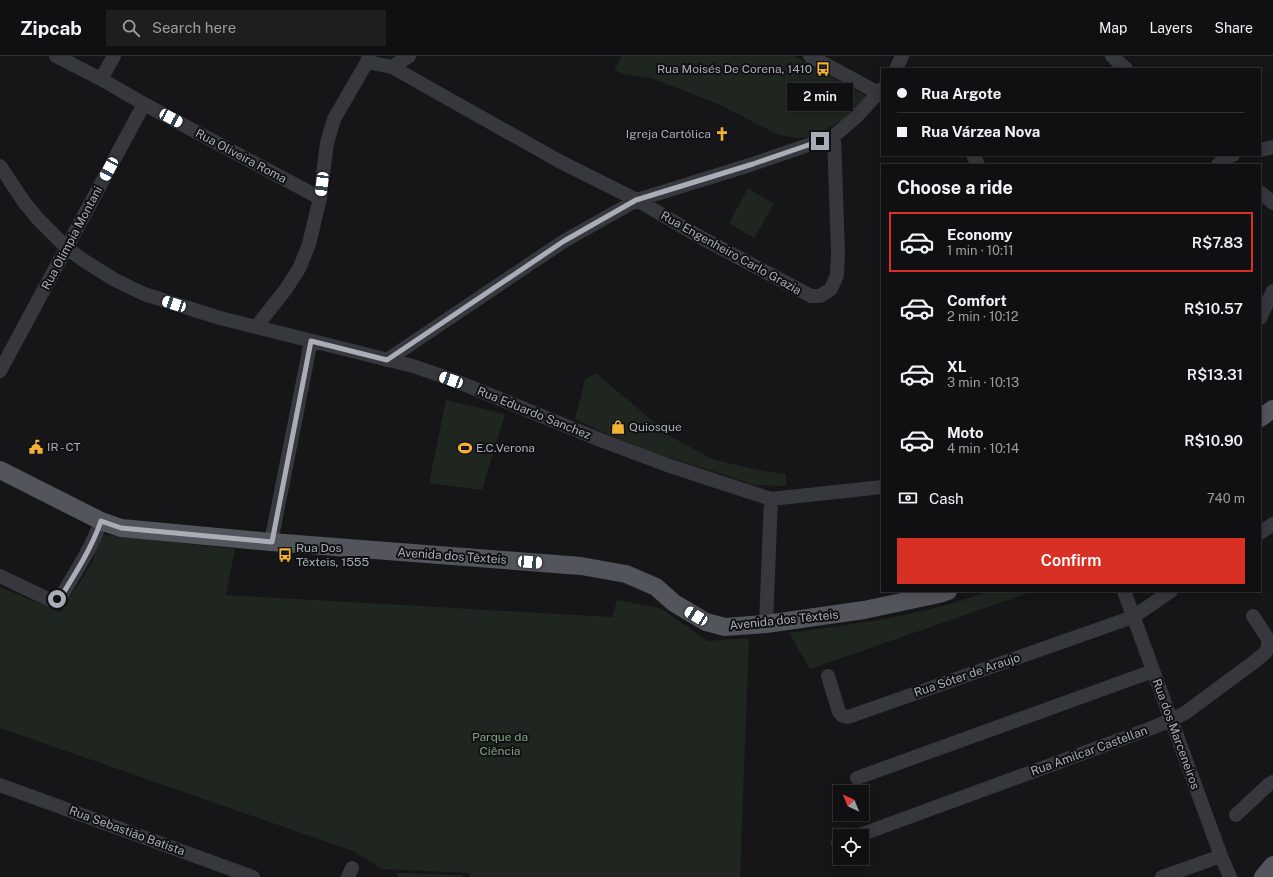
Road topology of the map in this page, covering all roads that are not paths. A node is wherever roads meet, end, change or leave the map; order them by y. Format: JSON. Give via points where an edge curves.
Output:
{"nodes":[{"id":1,"x":56,"y":56,"type":"edge"},
{"id":2,"x":114,"y":56,"type":"edge"},
{"id":3,"x":409,"y":56,"type":"edge"},
{"id":4,"x":810,"y":56,"type":"edge"},
{"id":5,"x":902,"y":56,"type":"edge"},
{"id":6,"x":1112,"y":56,"type":"edge"},
{"id":7,"x":368,"y":59,"type":"edge"},
{"id":8,"x":392,"y":67,"type":"junction"},
{"id":9,"x":896,"y":68,"type":"edge"},
{"id":10,"x":1125,"y":68,"type":"edge"},
{"id":11,"x":101,"y":79,"type":"junction"},
{"id":12,"x":881,"y":92,"type":"edge"},
{"id":13,"x":144,"y":104,"type":"junction"},
{"id":14,"x":834,"y":136,"type":"junction"},
{"id":15,"x":1273,"y":148,"type":"edge"},
{"id":16,"x":1261,"y":150,"type":"edge"},
{"id":17,"x":0,"y":166,"type":"edge"},
{"id":18,"x":1261,"y":193,"type":"edge"},
{"id":19,"x":320,"y":198,"type":"junction"},
{"id":20,"x":636,"y":200,"type":"junction"},
{"id":21,"x":1273,"y":203,"type":"edge"},
{"id":22,"x":67,"y":248,"type":"junction"},
{"id":23,"x":1273,"y":292,"type":"edge"},
{"id":24,"x":1261,"y":316,"type":"edge"},
{"id":25,"x":256,"y":327,"type":"junction"},
{"id":26,"x":311,"y":341,"type":"junction"},
{"id":27,"x":387,"y":360,"type":"junction"},
{"id":28,"x":0,"y":371,"type":"edge"},
{"id":29,"x":1273,"y":409,"type":"edge"},
{"id":30,"x":1261,"y":417,"type":"edge"},
{"id":31,"x":0,"y":470,"type":"edge"},
{"id":32,"x":881,"y":487,"type":"edge"},
{"id":33,"x":771,"y":499,"type":"junction"},
{"id":34,"x":101,"y":521,"type":"junction"},
{"id":35,"x":272,"y":542,"type":"junction"},
{"id":36,"x":0,"y":576,"type":"edge"},
{"id":37,"x":945,"y":592,"type":"edge"},
{"id":38,"x":1124,"y":592,"type":"edge"},
{"id":39,"x":1170,"y":592,"type":"edge"},
{"id":40,"x":1253,"y":616,"type":"dead end"},
{"id":41,"x":1132,"y":617,"type":"junction"},
{"id":42,"x":766,"y":624,"type":"junction"},
{"id":43,"x":1153,"y":671,"type":"junction"},
{"id":44,"x":828,"y":676,"type":"dead end"},
{"id":45,"x":1171,"y":720,"type":"junction"},
{"id":46,"x":857,"y":778,"type":"dead end"},
{"id":47,"x":1273,"y":782,"type":"edge"},
{"id":48,"x":0,"y":785,"type":"edge"},
{"id":49,"x":1236,"y":815,"type":"dead end"},
{"id":50,"x":869,"y":832,"type":"edge"},
{"id":51,"x":1221,"y":856,"type":"junction"},
{"id":52,"x":1273,"y":865,"type":"edge"},
{"id":53,"x":253,"y":877,"type":"edge"},
{"id":54,"x":1162,"y":877,"type":"edge"},
{"id":55,"x":1230,"y":877,"type":"edge"},
{"id":56,"x":1263,"y":877,"type":"edge"}],
"edges":[{"from":1,"to":11,"type":"street","name":"Rua Oliveira Roma"},
{"from":2,"to":11,"type":"street"},
{"from":3,"to":8,"type":"street"},
{"from":4,"to":12,"type":"street"},
{"from":5,"to":9,"type":"street"},
{"from":6,"to":10,"type":"street"},
{"from":7,"to":8,"type":"street","name":"Rua Engenheiro Carlo Grazia"},
{"from":7,"to":19,"type":"street","via":[[334,119],[327,143]]},
{"from":8,"to":20,"type":"street","name":"Rua Engenheiro Carlo Grazia","via":[[559,161]]},
{"from":11,"to":13,"type":"street","name":"Rua Oliveira Roma"},
{"from":12,"to":14,"type":"street"},
{"from":13,"to":19,"type":"street","name":"Rua Oliveira Roma"},
{"from":13,"to":22,"type":"street","name":"Rua Olimpia Montani"},
{"from":14,"to":20,"type":"street"},
{"from":14,"to":20,"type":"street","name":"Rua Engenheiro Carlo Grazia","via":[[837,276],[831,289],[820,296],[811,296]]},
{"from":15,"to":16,"type":"street"},
{"from":17,"to":22,"type":"street","name":"Rua Eduardo Sanchez","via":[[24,202]]},
{"from":18,"to":21,"type":"street"},
{"from":19,"to":25,"type":"street","via":[[309,244],[300,267]]},
{"from":20,"to":27,"type":"street","via":[[564,241]]},
{"from":22,"to":25,"type":"street","name":"Rua Eduardo Sanchez","via":[[115,280],[144,294]]},
{"from":22,"to":28,"type":"street","name":"Rua Olimpia Montani"},
{"from":23,"to":24,"type":"street"},
{"from":25,"to":26,"type":"street","name":"Rua Eduardo Sanchez"},
{"from":26,"to":27,"type":"street","name":"Rua Eduardo Sanchez"},
{"from":26,"to":35,"type":"street"},
{"from":27,"to":33,"type":"street","name":"Rua Eduardo Sanchez","via":[[413,366],[451,380],[670,466]]},
{"from":29,"to":30,"type":"main road"},
{"from":31,"to":34,"type":"main road","name":"Avenida dos Têxteis"},
{"from":32,"to":33,"type":"street","name":"Rua Eduardo Sanchez"},
{"from":33,"to":42,"type":"street"},
{"from":34,"to":35,"type":"main road","name":"Avenida dos Têxteis","via":[[121,528]]},
{"from":34,"to":36,"type":"street","via":[[89,549],[62,595],[57,599],[50,600]]},
{"from":35,"to":42,"type":"main road","name":"Avenida dos Têxteis","via":[[581,566],[626,574],[656,587],[674,603],[706,622],[725,627]]},
{"from":37,"to":42,"type":"main road","name":"Avenida dos Têxteis","via":[[864,610]]},
{"from":38,"to":41,"type":"street","name":"Rua dos Marceneiros"},
{"from":39,"to":41,"type":"street","name":"Rua Sóter de Araujo"},
{"from":40,"to":45,"type":"street","name":"Rua Amilcar Castellan","via":[[1268,639],[1266,652],[1185,713]]},
{"from":41,"to":43,"type":"street","name":"Rua dos Marceneiros"},
{"from":41,"to":44,"type":"street","name":"Rua Sóter de Araujo","via":[[848,717],[839,712]]},
{"from":43,"to":45,"type":"street","name":"Rua dos Marceneiros"},
{"from":43,"to":46,"type":"street"},
{"from":45,"to":50,"type":"street","name":"Rua Amilcar Castellan"},
{"from":45,"to":51,"type":"street","name":"Rua dos Marceneiros"},
{"from":47,"to":49,"type":"street"},
{"from":48,"to":53,"type":"street","name":"Rua Sebastião Batista"},
{"from":51,"to":54,"type":"street"},
{"from":51,"to":55,"type":"street","name":"Rua dos Marceneiros"},
{"from":52,"to":56,"type":"main road"}]}
